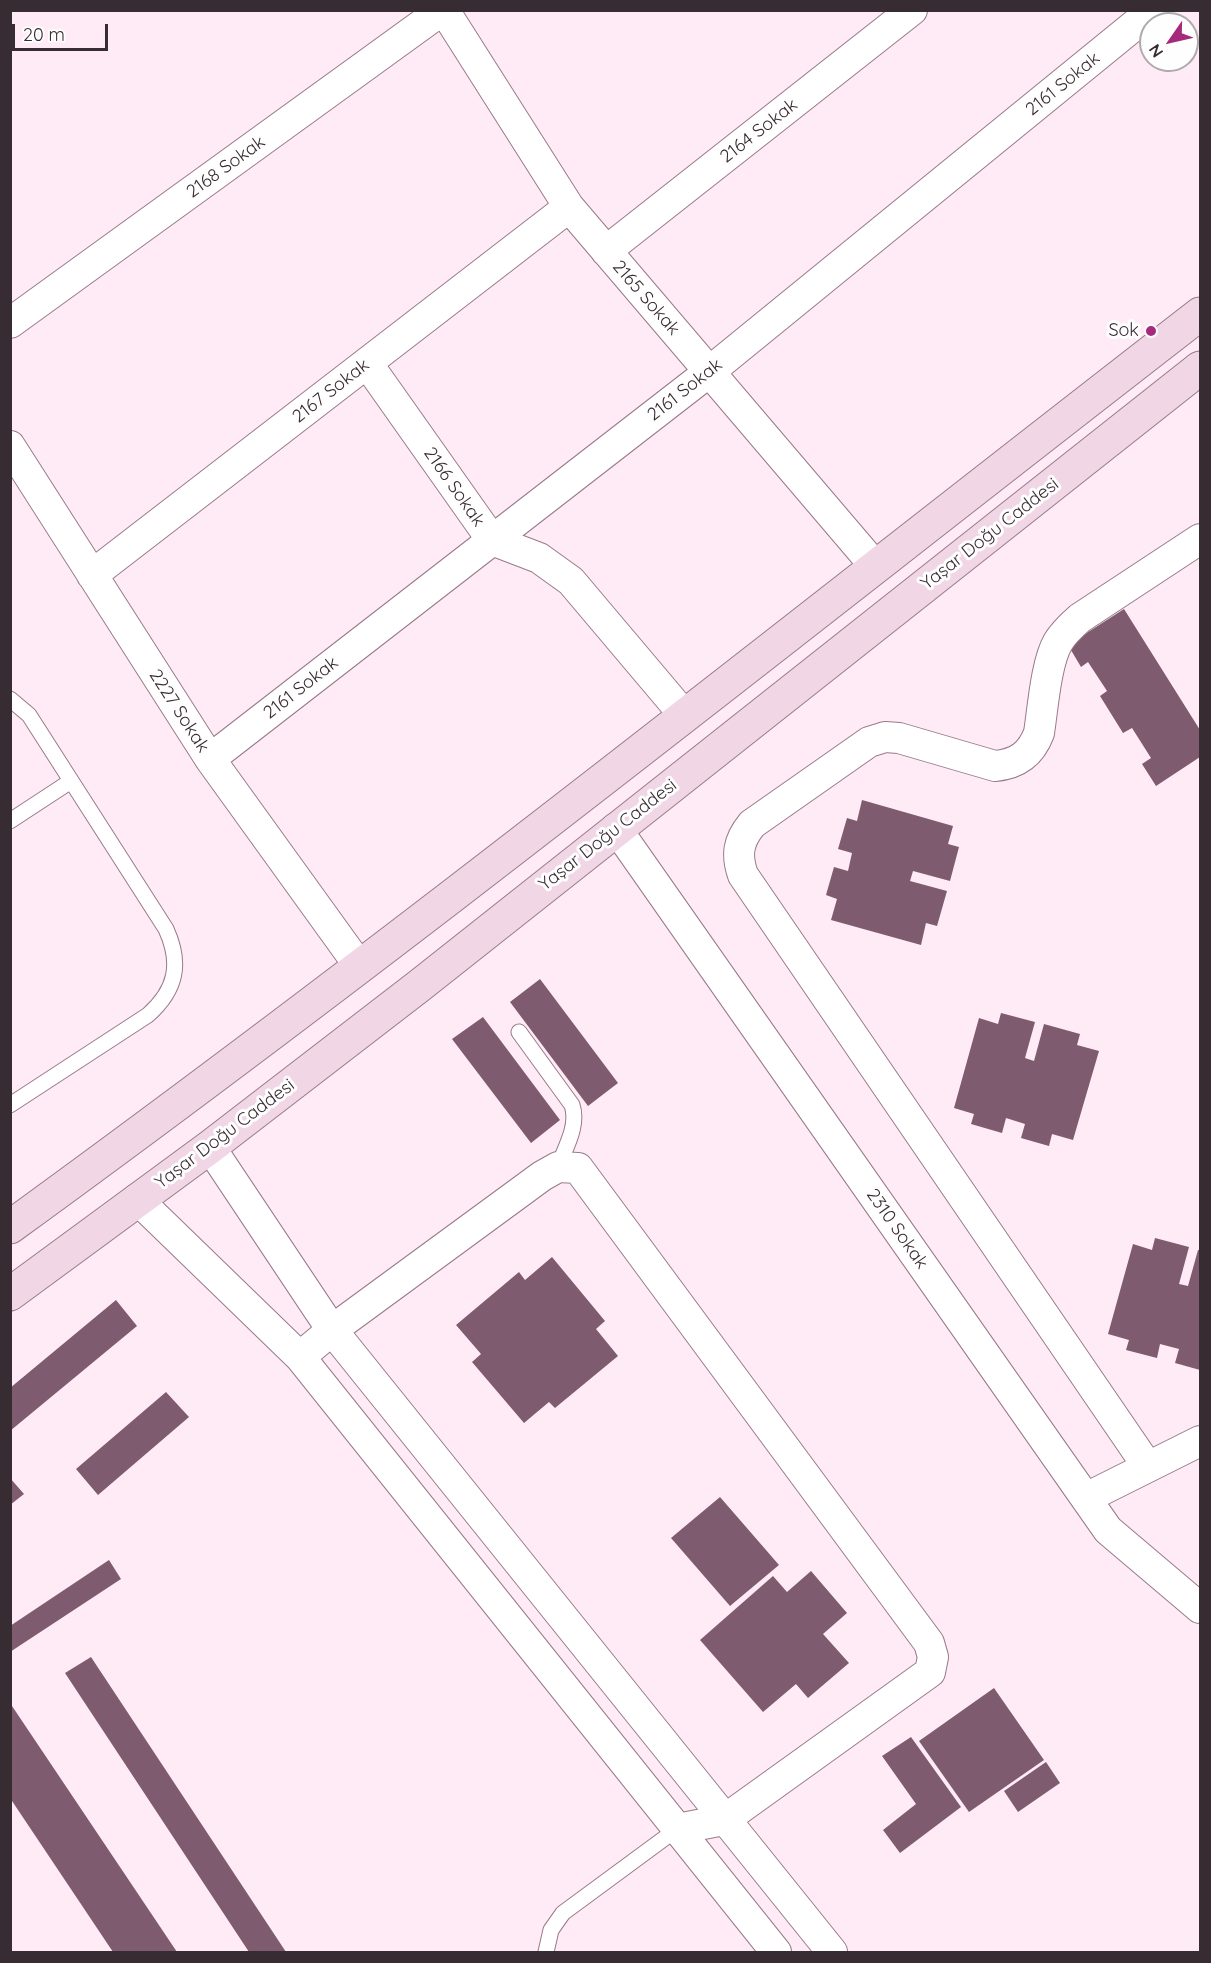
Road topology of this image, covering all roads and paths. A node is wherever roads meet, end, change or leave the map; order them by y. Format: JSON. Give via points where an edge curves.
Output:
{"nodes":[{"id":1,"x":443,"y":10,"type":"edge"},
{"id":2,"x":912,"y":10,"type":"edge"},
{"id":3,"x":1153,"y":10,"type":"edge"},
{"id":4,"x":569,"y":207,"type":"junction"},
{"id":5,"x":606,"y":251,"type":"junction"},
{"id":6,"x":1200,"y":314,"type":"edge"},
{"id":7,"x":10,"y":322,"type":"edge"},
{"id":8,"x":367,"y":363,"type":"junction"},
{"id":9,"x":1200,"y":368,"type":"edge"},
{"id":10,"x":709,"y":372,"type":"junction"},
{"id":11,"x":10,"y":446,"type":"edge"},
{"id":12,"x":1200,"y":539,"type":"edge"},
{"id":13,"x":492,"y":540,"type":"junction"},
{"id":14,"x":875,"y":566,"type":"junction"},
{"id":15,"x":92,"y":575,"type":"junction"},
{"id":16,"x":10,"y":699,"type":"edge"},
{"id":17,"x":685,"y":716,"type":"junction"},
{"id":18,"x":210,"y":759,"type":"junction"},
{"id":19,"x":71,"y":781,"type":"junction"},
{"id":20,"x":10,"y":821,"type":"edge"},
{"id":21,"x":616,"y":828,"type":"junction"},
{"id":22,"x":360,"y":967,"type":"junction"},
{"id":23,"x":519,"y":1032,"type":"dead end"},
{"id":24,"x":10,"y":1105,"type":"edge"},
{"id":25,"x":210,"y":1147,"type":"junction"},
{"id":26,"x":558,"y":1167,"type":"junction"},
{"id":27,"x":137,"y":1199,"type":"junction"},
{"id":28,"x":10,"y":1227,"type":"edge"},
{"id":29,"x":10,"y":1294,"type":"edge"},
{"id":30,"x":332,"y":1330,"type":"junction"},
{"id":31,"x":300,"y":1357,"type":"junction"},
{"id":32,"x":1200,"y":1441,"type":"edge"},
{"id":33,"x":1148,"y":1467,"type":"junction"},
{"id":34,"x":1086,"y":1498,"type":"junction"},
{"id":35,"x":1200,"y":1608,"type":"edge"},
{"id":36,"x":724,"y":1820,"type":"junction"},
{"id":37,"x":677,"y":1829,"type":"junction"},
{"id":38,"x":546,"y":1953,"type":"edge"},
{"id":39,"x":776,"y":1953,"type":"edge"},
{"id":40,"x":832,"y":1953,"type":"edge"}],
"edges":[{"from":1,"to":4,"type":"street","name":"2165 Sokak"},
{"from":1,"to":7,"type":"street","name":"2168 Sokak"},
{"from":2,"to":5,"type":"street","name":"2164 Sokak"},
{"from":3,"to":10,"type":"street","name":"2161 Sokak"},
{"from":4,"to":5,"type":"street","name":"2165 Sokak"},
{"from":4,"to":8,"type":"street","name":"2167 Sokak"},
{"from":5,"to":10,"type":"street","name":"2165 Sokak"},
{"from":6,"to":14,"type":"main road"},
{"from":8,"to":13,"type":"street","name":"2166 Sokak"},
{"from":8,"to":15,"type":"street","name":"2167 Sokak"},
{"from":9,"to":21,"type":"main road","name":"Yaşar Doğu Caddesi"},
{"from":10,"to":13,"type":"street","name":"2161 Sokak"},
{"from":10,"to":14,"type":"street","name":"2165 Sokak"},
{"from":11,"to":15,"type":"street","name":"2227 Sokak"},
{"from":12,"to":33,"type":"street","via":[[1068,628],[1051,659],[1039,733],[1020,759],[995,766],[899,738],[869,742],[752,824],[738,850],[743,875]]},
{"from":13,"to":17,"type":"street","name":"2166 Sokak","via":[[539,558],[571,581]]},
{"from":13,"to":18,"type":"street","name":"2161 Sokak"},
{"from":14,"to":17,"type":"main road"},
{"from":15,"to":18,"type":"street","name":"2227 Sokak"},
{"from":16,"to":19,"type":"lane","via":[[29,715]]},
{"from":17,"to":22,"type":"main road"},
{"from":18,"to":22,"type":"street","name":"2227 Sokak"},
{"from":19,"to":20,"type":"lane"},
{"from":19,"to":24,"type":"lane","via":[[166,929],[175,954],[173,981],[167,995],[148,1015]]},
{"from":21,"to":25,"type":"main road","name":"Yaşar Doğu Caddesi"},
{"from":21,"to":34,"type":"street","name":"2310 Sokak"},
{"from":22,"to":28,"type":"main road"},
{"from":23,"to":26,"type":"lane","via":[[576,1115]]},
{"from":25,"to":27,"type":"main road","name":"Yaşar Doğu Caddesi"},
{"from":25,"to":30,"type":"street"},
{"from":26,"to":30,"type":"street"},
{"from":26,"to":36,"type":"street","via":[[578,1168],[929,1643],[933,1658],[930,1672]]},
{"from":27,"to":29,"type":"main road","name":"Yaşar Doğu Caddesi"},
{"from":27,"to":31,"type":"street"},
{"from":30,"to":31,"type":"street"},
{"from":30,"to":36,"type":"street"},
{"from":31,"to":37,"type":"street"},
{"from":32,"to":33,"type":"street"},
{"from":33,"to":34,"type":"street"},
{"from":34,"to":35,"type":"street","name":"2310 Sokak","via":[[1108,1530]]},
{"from":36,"to":37,"type":"street"},
{"from":36,"to":40,"type":"street"},
{"from":37,"to":38,"type":"lane","via":[[563,1913],[551,1930]]},
{"from":37,"to":39,"type":"street"}]}
